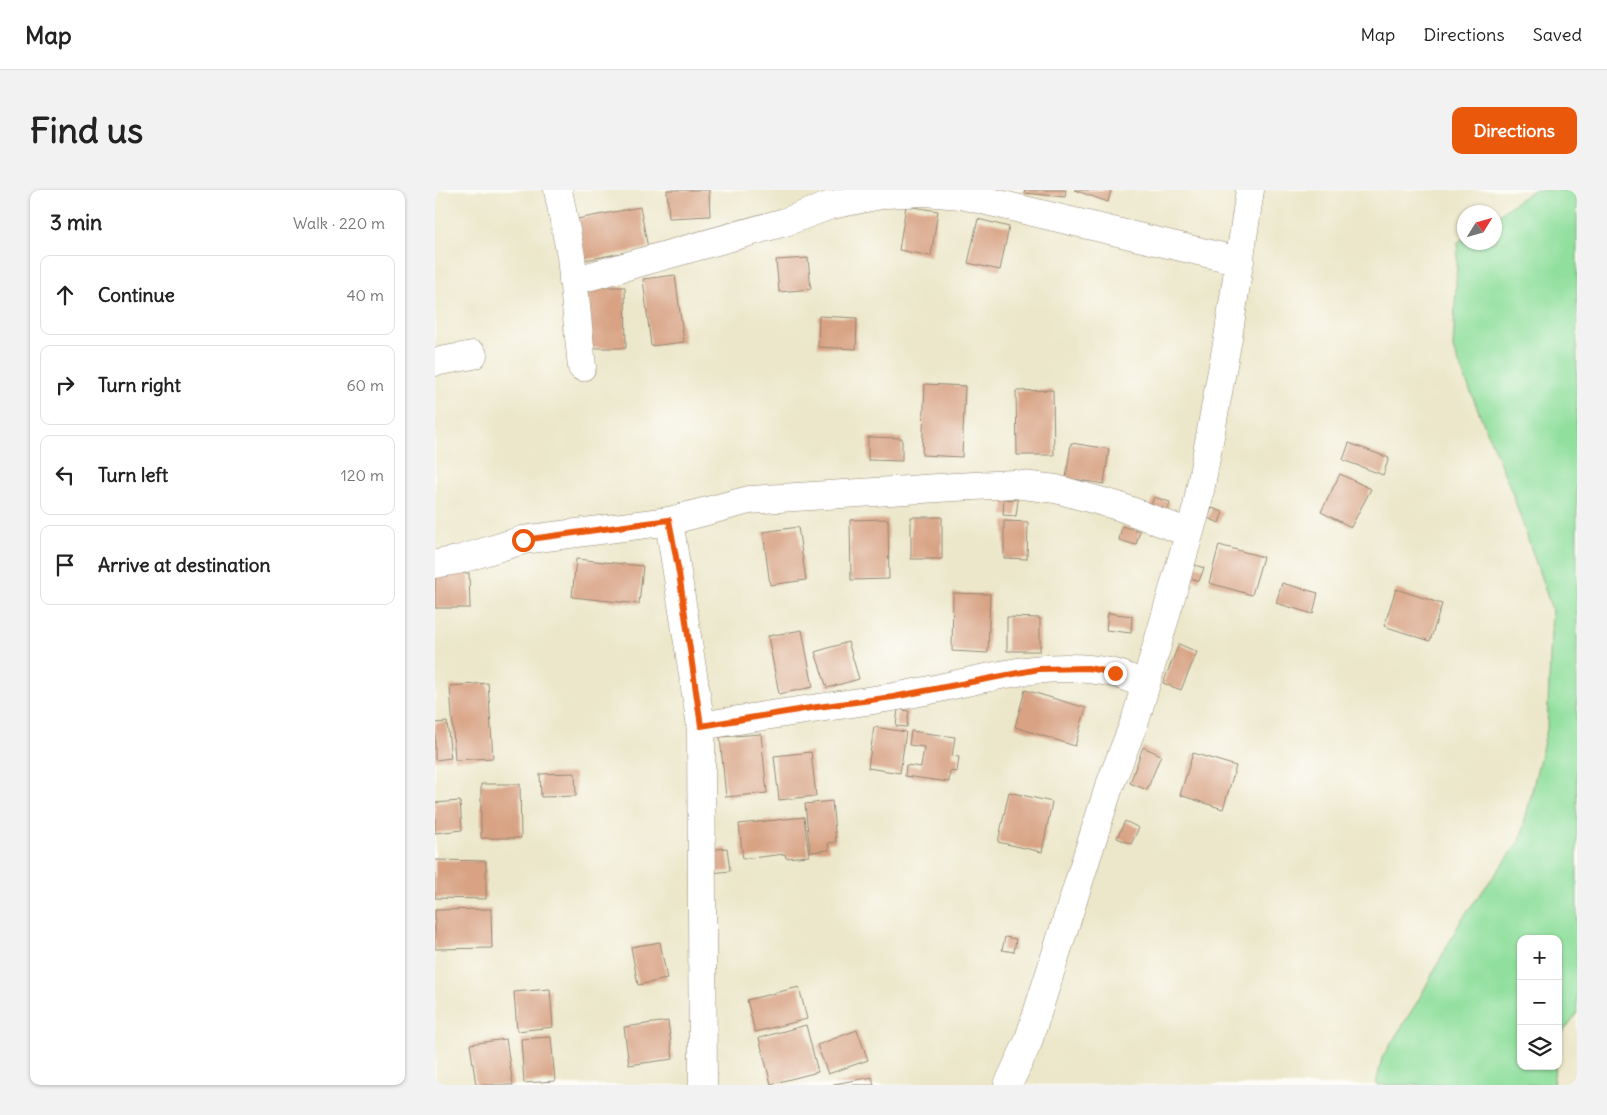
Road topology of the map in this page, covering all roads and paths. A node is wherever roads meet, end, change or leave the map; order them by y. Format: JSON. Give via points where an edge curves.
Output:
{"nodes":[{"id":1,"x":558,"y":190,"type":"edge"},
{"id":2,"x":1250,"y":190,"type":"edge"},
{"id":3,"x":1240,"y":262,"type":"junction"},
{"id":4,"x":573,"y":282,"type":"junction"},
{"id":5,"x":473,"y":355,"type":"dead end"},
{"id":6,"x":435,"y":362,"type":"edge"},
{"id":7,"x":582,"y":367,"type":"dead end"},
{"id":8,"x":669,"y":520,"type":"junction"},
{"id":9,"x":1189,"y":533,"type":"junction"},
{"id":10,"x":435,"y":564,"type":"edge"},
{"id":11,"x":1145,"y":685,"type":"junction"},
{"id":12,"x":701,"y":726,"type":"junction"},
{"id":13,"x":703,"y":1085,"type":"edge"},
{"id":14,"x":1008,"y":1085,"type":"edge"}],
"edges":[{"from":1,"to":4,"type":"street"},
{"from":2,"to":3,"type":"street"},
{"from":3,"to":4,"type":"street","via":[[961,195],[924,192],[886,194],[831,205],[785,222]]},
{"from":3,"to":9,"type":"street","via":[[1229,338],[1197,507]]},
{"from":4,"to":7,"type":"street"},
{"from":5,"to":6,"type":"street"},
{"from":8,"to":9,"type":"street","via":[[749,500],[1014,484],[1056,490],[1117,506]]},
{"from":8,"to":10,"type":"street","via":[[523,540]]},
{"from":8,"to":12,"type":"street"},
{"from":9,"to":11,"type":"street"},
{"from":11,"to":12,"type":"street","via":[[1115,673],[1088,668],[1039,669],[893,697]]},
{"from":11,"to":14,"type":"street","via":[[1028,1042]]},
{"from":12,"to":13,"type":"street"}]}
